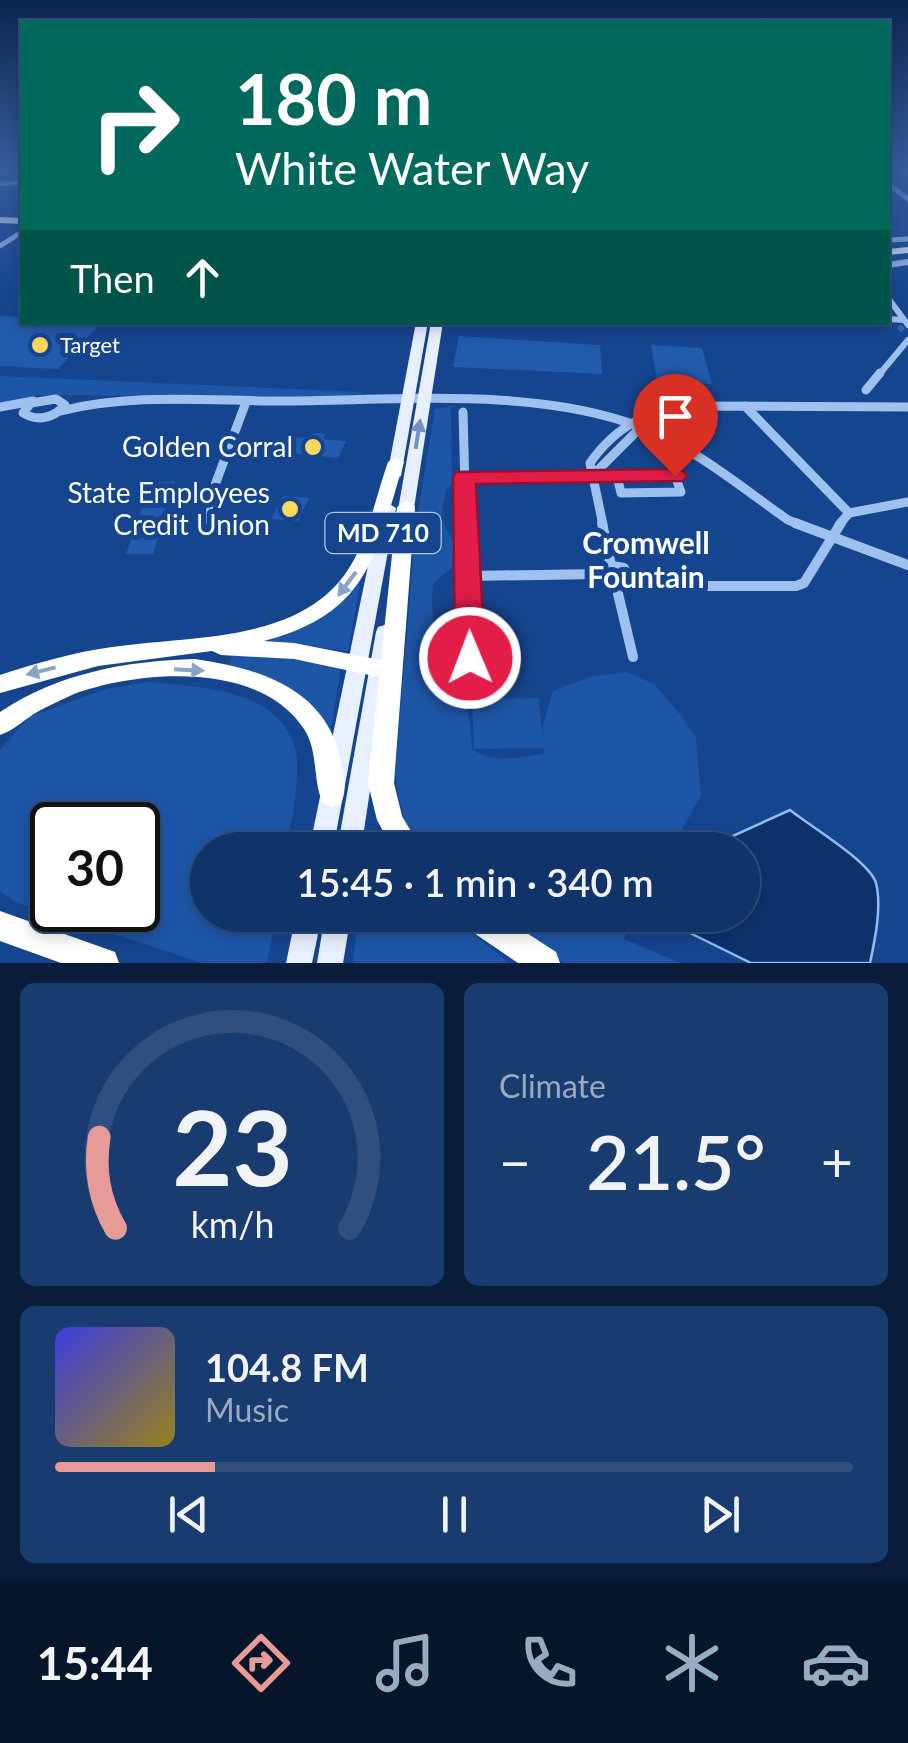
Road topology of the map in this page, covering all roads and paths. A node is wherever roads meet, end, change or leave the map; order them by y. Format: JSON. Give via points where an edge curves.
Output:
{"nodes":[{"id":1,"x":20,"y":229,"type":"edge"},
{"id":2,"x":0,"y":246,"type":"edge"},
{"id":3,"x":890,"y":302,"type":"edge"},
{"id":4,"x":422,"y":325,"type":"edge"},
{"id":5,"x":435,"y":325,"type":"edge"},
{"id":6,"x":904,"y":329,"type":"edge"},
{"id":7,"x":866,"y":390,"type":"dead end"},
{"id":8,"x":61,"y":400,"type":"junction"},
{"id":9,"x":36,"y":401,"type":"junction"},
{"id":10,"x":155,"y":401,"type":"junction"},
{"id":11,"x":246,"y":402,"type":"junction"},
{"id":12,"x":415,"y":402,"type":"junction"},
{"id":13,"x":744,"y":406,"type":"junction"},
{"id":14,"x":908,"y":407,"type":"edge"},
{"id":15,"x":0,"y":408,"type":"edge"},
{"id":16,"x":61,"y":411,"type":"junction"},
{"id":17,"x":463,"y":412,"type":"dead end"},
{"id":18,"x":23,"y":413,"type":"junction"},
{"id":19,"x":636,"y":425,"type":"junction"},
{"id":20,"x":396,"y":462,"type":"junction"},
{"id":21,"x":592,"y":476,"type":"junction"},
{"id":22,"x":616,"y":476,"type":"junction"},
{"id":23,"x":464,"y":477,"type":"junction"},
{"id":24,"x":908,"y":502,"type":"edge"},
{"id":25,"x":406,"y":507,"type":"junction"},
{"id":26,"x":849,"y":513,"type":"junction"},
{"id":27,"x":210,"y":521,"type":"dead end"},
{"id":28,"x":829,"y":537,"type":"junction"},
{"id":29,"x":611,"y":565,"type":"junction"},
{"id":30,"x":908,"y":565,"type":"edge"},
{"id":31,"x":599,"y":574,"type":"junction"},
{"id":32,"x":629,"y":574,"type":"junction"},
{"id":33,"x":468,"y":576,"type":"junction"},
{"id":34,"x":616,"y":585,"type":"junction"},
{"id":35,"x":186,"y":645,"type":"junction"},
{"id":36,"x":633,"y":657,"type":"dead end"},
{"id":37,"x":470,"y":658,"type":"dead end"},
{"id":38,"x":369,"y":665,"type":"junction"},
{"id":39,"x":0,"y":684,"type":"edge"},
{"id":40,"x":0,"y":725,"type":"edge"},
{"id":41,"x":332,"y":795,"type":"junction"},
{"id":42,"x":325,"y":832,"type":"edge"},
{"id":43,"x":351,"y":832,"type":"edge"},
{"id":44,"x":397,"y":832,"type":"edge"},
{"id":45,"x":0,"y":926,"type":"edge"},
{"id":46,"x":305,"y":932,"type":"edge"},
{"id":47,"x":335,"y":932,"type":"edge"},
{"id":48,"x":498,"y":932,"type":"edge"},
{"id":49,"x":300,"y":959,"type":"edge"},
{"id":50,"x":330,"y":962,"type":"edge"},
{"id":51,"x":104,"y":963,"type":"edge"},
{"id":52,"x":545,"y":963,"type":"edge"}],
"edges":[{"from":1,"to":2,"type":"street"},
{"from":3,"to":6,"type":"street"},
{"from":4,"to":12,"type":"main road","number":"MD 710"},
{"from":5,"to":12,"type":"main road","number":"MD 710"},
{"from":6,"to":7,"type":"street","via":[[898,352]]},
{"from":8,"to":9,"type":"street"},
{"from":8,"to":10,"type":"street"},
{"from":8,"to":16,"type":"street"},
{"from":9,"to":15,"type":"street"},
{"from":9,"to":18,"type":"street"},
{"from":10,"to":11,"type":"street"},
{"from":10,"to":16,"type":"street"},
{"from":11,"to":12,"type":"street"},
{"from":11,"to":27,"type":"street","via":[[212,493]]},
{"from":12,"to":19,"type":"street","via":[[550,404]]},
{"from":12,"to":20,"type":"main road","number":"MD 710"},
{"from":25,"to":12,"type":"main road","number":"MD 710","one_way":true},
{"from":13,"to":14,"type":"street"},
{"from":13,"to":19,"type":"street","via":[[673,408]]},
{"from":13,"to":26,"type":"street"},
{"from":15,"to":18,"type":"street"},
{"from":16,"to":18,"type":"street","via":[[42,418]]},
{"from":17,"to":23,"type":"street"},
{"from":19,"to":21,"type":"street"},
{"from":19,"to":28,"type":"street","via":[[683,446],[777,514]]},
{"from":20,"to":35,"type":"highway","one_way":true,"via":[[359,566],[335,599],[287,627]]},
{"from":20,"to":38,"type":"main road","number":"MD 710"},
{"from":21,"to":22,"type":"street"},
{"from":21,"to":23,"type":"street"},
{"from":21,"to":29,"type":"street"},
{"from":22,"to":22,"type":"street","via":[[675,476],[681,492],[621,493]]},
{"from":23,"to":33,"type":"street"},
{"from":24,"to":26,"type":"street"},
{"from":25,"to":38,"type":"main road","number":"MD 710"},
{"from":25,"to":44,"type":"highway","via":[[381,782]]},
{"from":26,"to":28,"type":"street"},
{"from":28,"to":30,"type":"street"},
{"from":28,"to":32,"type":"street","via":[[804,584],[796,586],[708,586]]},
{"from":29,"to":31,"type":"street"},
{"from":29,"to":32,"type":"street"},
{"from":31,"to":33,"type":"street"},
{"from":31,"to":34,"type":"street"},
{"from":32,"to":34,"type":"street"},
{"from":33,"to":37,"type":"street"},
{"from":34,"to":36,"type":"street"},
{"from":35,"to":38,"type":"highway","via":[[294,651]]},
{"from":35,"to":39,"type":"highway","one_way":true,"via":[[107,656]]},
{"from":38,"to":41,"type":"main road","number":"MD 710"},
{"from":38,"to":43,"type":"main road","number":"MD 710"},
{"from":40,"to":41,"type":"highway","one_way":true,"via":[[46,694],[108,673],[227,674],[268,686],[311,719],[326,745]]},
{"from":41,"to":42,"type":"main road","number":"MD 710"},
{"from":45,"to":51,"type":"highway"},
{"from":46,"to":49,"type":"main road"},
{"from":47,"to":50,"type":"main road"},
{"from":48,"to":52,"type":"highway"}]}
